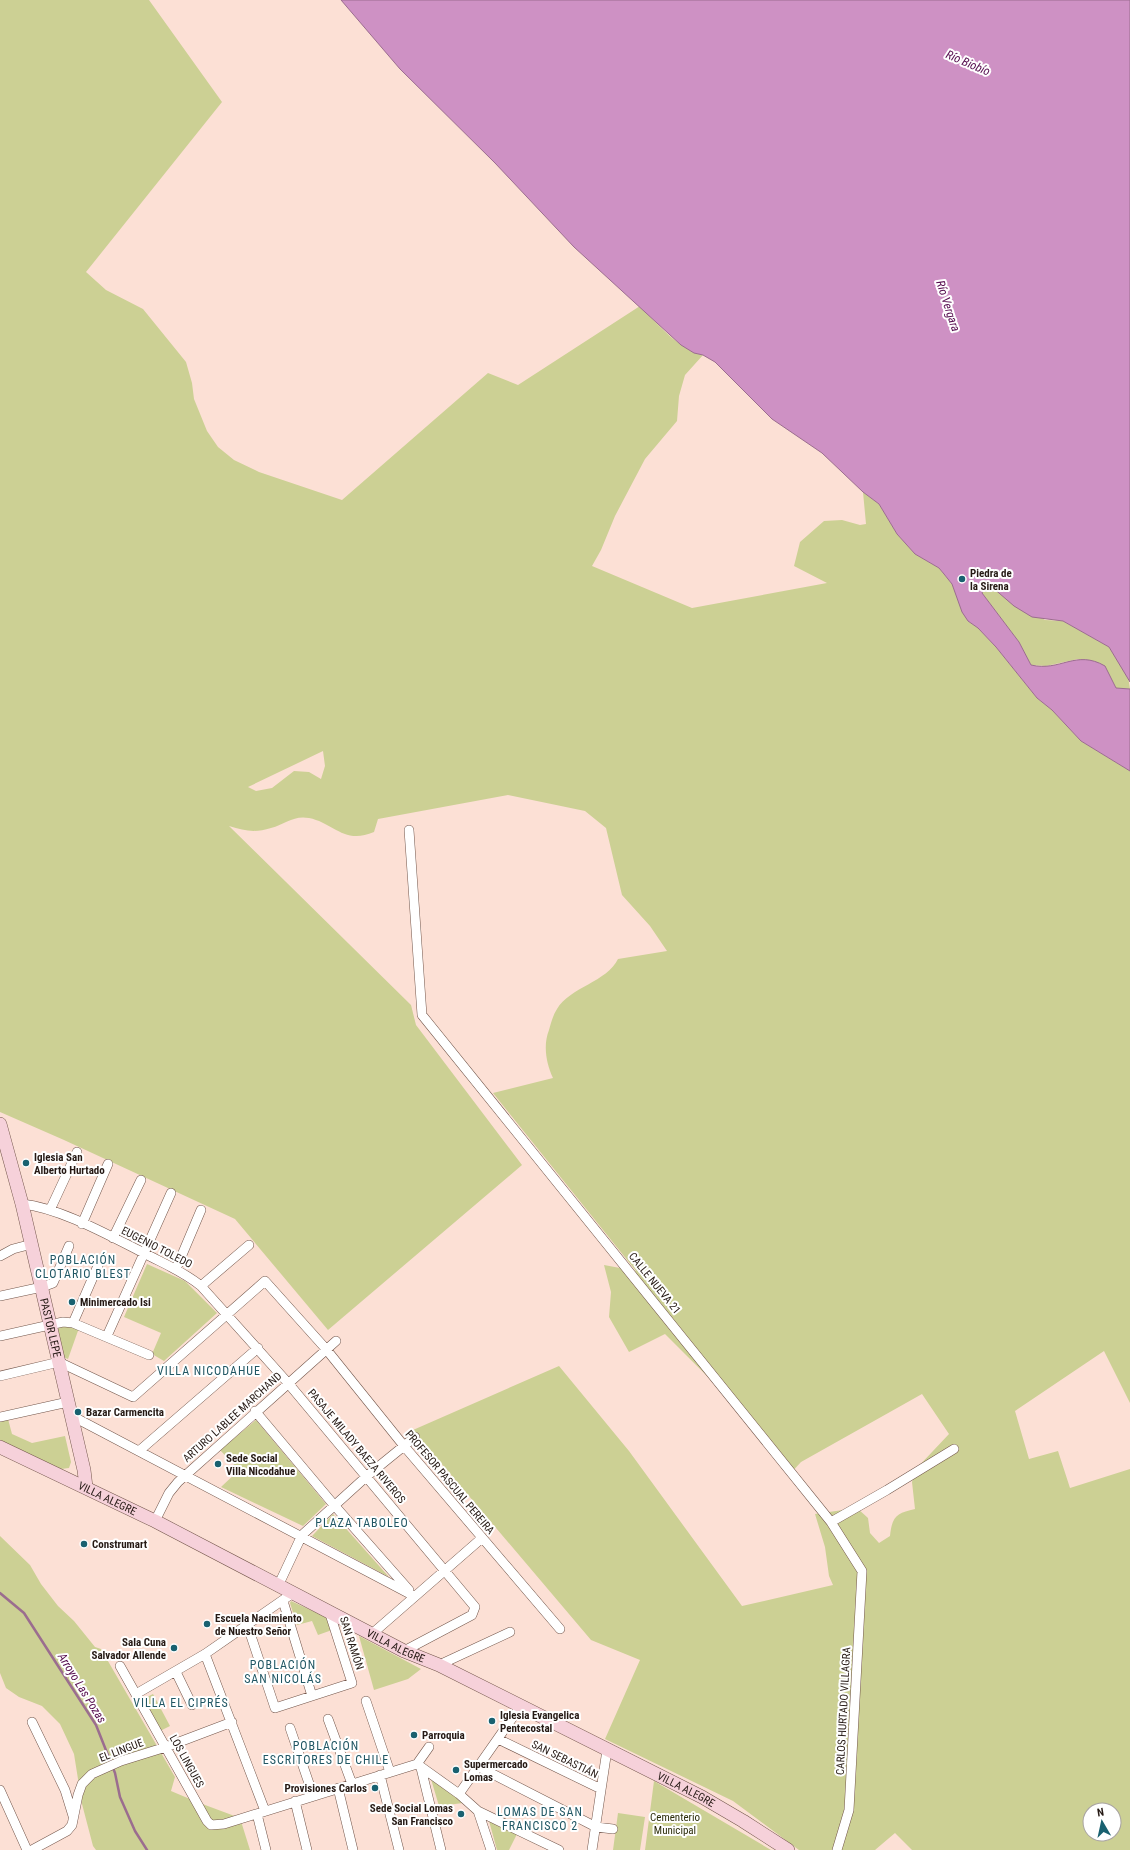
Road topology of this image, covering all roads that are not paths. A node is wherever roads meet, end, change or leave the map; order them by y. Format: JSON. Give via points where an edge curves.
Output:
{"nodes":[{"id":1,"x":409,"y":830,"type":"dead end"},
{"id":2,"x":0,"y":1124,"type":"edge"},
{"id":3,"x":77,"y":1152,"type":"dead end"},
{"id":4,"x":108,"y":1164,"type":"dead end"},
{"id":5,"x":141,"y":1180,"type":"dead end"},
{"id":6,"x":171,"y":1193,"type":"dead end"},
{"id":7,"x":22,"y":1204,"type":"junction"},
{"id":8,"x":50,"y":1210,"type":"junction"},
{"id":9,"x":201,"y":1210,"type":"dead end"},
{"id":10,"x":82,"y":1224,"type":"junction"},
{"id":11,"x":113,"y":1238,"type":"junction"},
{"id":12,"x":32,"y":1244,"type":"junction"},
{"id":13,"x":249,"y":1245,"type":"dead end"},
{"id":14,"x":69,"y":1246,"type":"dead end"},
{"id":15,"x":144,"y":1253,"type":"junction"},
{"id":16,"x":0,"y":1256,"type":"edge"},
{"id":17,"x":100,"y":1261,"type":"dead end"},
{"id":18,"x":176,"y":1269,"type":"junction"},
{"id":19,"x":201,"y":1286,"type":"junction"},
{"id":20,"x":42,"y":1287,"type":"junction"},
{"id":21,"x":0,"y":1296,"type":"edge"},
{"id":22,"x":226,"y":1314,"type":"junction"},
{"id":23,"x":73,"y":1323,"type":"junction"},
{"id":24,"x":50,"y":1324,"type":"junction"},
{"id":25,"x":0,"y":1336,"type":"edge"},
{"id":26,"x":106,"y":1336,"type":"junction"},
{"id":27,"x":336,"y":1341,"type":"dead end"},
{"id":28,"x":258,"y":1348,"type":"junction"},
{"id":29,"x":326,"y":1349,"type":"junction"},
{"id":30,"x":149,"y":1355,"type":"dead end"},
{"id":31,"x":59,"y":1362,"type":"junction"},
{"id":32,"x":0,"y":1376,"type":"edge"},
{"id":33,"x":288,"y":1383,"type":"junction"},
{"id":34,"x":68,"y":1402,"type":"junction"},
{"id":35,"x":256,"y":1411,"type":"junction"},
{"id":36,"x":72,"y":1416,"type":"junction"},
{"id":37,"x":0,"y":1417,"type":"edge"},
{"id":38,"x":415,"y":1437,"type":"dead end"},
{"id":39,"x":404,"y":1446,"type":"junction"},
{"id":40,"x":0,"y":1447,"type":"edge"},
{"id":41,"x":954,"y":1449,"type":"dead end"},
{"id":42,"x":139,"y":1451,"type":"junction"},
{"id":43,"x":186,"y":1475,"type":"junction"},
{"id":44,"x":367,"y":1476,"type":"junction"},
{"id":45,"x":86,"y":1486,"type":"junction"},
{"id":46,"x":334,"y":1506,"type":"junction"},
{"id":47,"x":155,"y":1521,"type":"junction"},
{"id":48,"x":831,"y":1522,"type":"junction"},
{"id":49,"x":302,"y":1536,"type":"junction"},
{"id":50,"x":482,"y":1538,"type":"junction"},
{"id":51,"x":445,"y":1570,"type":"junction"},
{"id":52,"x":862,"y":1571,"type":"joint"},
{"id":53,"x":279,"y":1584,"type":"junction"},
{"id":54,"x":294,"y":1593,"type":"junction"},
{"id":55,"x":414,"y":1596,"type":"junction"},
{"id":56,"x":283,"y":1601,"type":"junction"},
{"id":57,"x":329,"y":1611,"type":"junction"},
{"id":58,"x":247,"y":1624,"type":"junction"},
{"id":59,"x":560,"y":1629,"type":"dead end"},
{"id":60,"x":510,"y":1632,"type":"dead end"},
{"id":61,"x":373,"y":1633,"type":"junction"},
{"id":62,"x":404,"y":1651,"type":"junction"},
{"id":63,"x":205,"y":1654,"type":"junction"},
{"id":64,"x":438,"y":1665,"type":"junction"},
{"id":65,"x":120,"y":1666,"type":"dead end"},
{"id":66,"x":176,"y":1672,"type":"junction"},
{"id":67,"x":136,"y":1694,"type":"junction"},
{"id":68,"x":312,"y":1696,"type":"junction"},
{"id":69,"x":366,"y":1701,"type":"dead end"},
{"id":70,"x":192,"y":1705,"type":"dead end"},
{"id":71,"x":520,"y":1706,"type":"junction"},
{"id":72,"x":328,"y":1719,"type":"dead end"},
{"id":73,"x":32,"y":1722,"type":"dead end"},
{"id":74,"x":232,"y":1722,"type":"junction"},
{"id":75,"x":290,"y":1728,"type":"dead end"},
{"id":76,"x":498,"y":1739,"type":"junction"},
{"id":77,"x":166,"y":1747,"type":"junction"},
{"id":78,"x":429,"y":1747,"type":"dead end"},
{"id":79,"x":607,"y":1750,"type":"junction"},
{"id":80,"x":419,"y":1766,"type":"junction"},
{"id":81,"x":479,"y":1766,"type":"junction"},
{"id":82,"x":390,"y":1772,"type":"junction"},
{"id":83,"x":380,"y":1775,"type":"junction"},
{"id":84,"x":352,"y":1784,"type":"junction"},
{"id":85,"x":338,"y":1788,"type":"junction"},
{"id":86,"x":601,"y":1789,"type":"junction"},
{"id":87,"x":0,"y":1790,"type":"edge"},
{"id":88,"x":459,"y":1794,"type":"junction"},
{"id":89,"x":314,"y":1796,"type":"junction"},
{"id":90,"x":295,"y":1801,"type":"junction"},
{"id":91,"x":478,"y":1810,"type":"junction"},
{"id":92,"x":261,"y":1812,"type":"junction"},
{"id":93,"x":74,"y":1818,"type":"junction"},
{"id":94,"x":596,"y":1827,"type":"junction"},
{"id":95,"x":614,"y":1829,"type":"dead end"},
{"id":96,"x":27,"y":1850,"type":"edge"},
{"id":97,"x":32,"y":1850,"type":"edge"},
{"id":98,"x":266,"y":1850,"type":"edge"},
{"id":99,"x":307,"y":1850,"type":"edge"},
{"id":100,"x":353,"y":1850,"type":"edge"},
{"id":101,"x":399,"y":1850,"type":"edge"},
{"id":102,"x":441,"y":1850,"type":"edge"},
{"id":103,"x":491,"y":1850,"type":"edge"},
{"id":104,"x":559,"y":1850,"type":"edge"},
{"id":105,"x":592,"y":1850,"type":"edge"},
{"id":106,"x":788,"y":1850,"type":"edge"},
{"id":107,"x":837,"y":1850,"type":"edge"}],
"edges":[{"from":1,"to":48,"type":"street","name":"CALLE NUEVA 21","via":[[422,1016]]},
{"from":2,"to":7,"type":"main road","name":"PASTOR LEPE"},
{"from":3,"to":8,"type":"street"},
{"from":4,"to":10,"type":"street"},
{"from":5,"to":11,"type":"street"},
{"from":6,"to":15,"type":"street"},
{"from":7,"to":8,"type":"street","name":"EUGENIO TOLEDO"},
{"from":7,"to":12,"type":"main road","name":"PASTOR LEPE"},
{"from":8,"to":10,"type":"street","name":"EUGENIO TOLEDO"},
{"from":9,"to":18,"type":"street"},
{"from":10,"to":11,"type":"street","name":"EUGENIO TOLEDO"},
{"from":11,"to":15,"type":"street","name":"EUGENIO TOLEDO"},
{"from":12,"to":16,"type":"street","via":[[12,1249]]},
{"from":12,"to":20,"type":"main road","name":"PASTOR LEPE"},
{"from":13,"to":19,"type":"street"},
{"from":14,"to":20,"type":"street","via":[[53,1282]]},
{"from":15,"to":18,"type":"street","name":"EUGENIO TOLEDO"},
{"from":15,"to":26,"type":"street"},
{"from":17,"to":23,"type":"street"},
{"from":18,"to":19,"type":"street","name":"EUGENIO TOLEDO"},
{"from":19,"to":22,"type":"street","name":"EUGENIO TOLEDO"},
{"from":20,"to":21,"type":"street"},
{"from":20,"to":24,"type":"main road","name":"PASTOR LEPE"},
{"from":22,"to":28,"type":"street","name":"EUGENIO TOLEDO"},
{"from":22,"to":29,"type":"street","name":"PROFESOR PASCUAL PEREIRA","via":[[265,1281]]},
{"from":22,"to":31,"type":"street","via":[[133,1396]]},
{"from":23,"to":24,"type":"street"},
{"from":23,"to":26,"type":"street"},
{"from":24,"to":25,"type":"street"},
{"from":24,"to":31,"type":"main road","name":"PASTOR LEPE"},
{"from":26,"to":30,"type":"street"},
{"from":27,"to":29,"type":"street","name":"ARTURO LABLEE MARCHAND"},
{"from":28,"to":33,"type":"street","name":"EUGENIO TOLEDO"},
{"from":28,"to":42,"type":"street"},
{"from":29,"to":33,"type":"street","name":"ARTURO LABLEE MARCHAND"},
{"from":29,"to":39,"type":"street","name":"PROFESOR PASCUAL PEREIRA"},
{"from":31,"to":32,"type":"street"},
{"from":31,"to":34,"type":"main road","name":"PASTOR LEPE"},
{"from":33,"to":35,"type":"street","name":"ARTURO LABLEE MARCHAND"},
{"from":33,"to":44,"type":"street","name":"PASAJE MILADY BAEZA RIVEROS"},
{"from":34,"to":36,"type":"main road","name":"PASTOR LEPE"},
{"from":34,"to":37,"type":"street"},
{"from":35,"to":43,"type":"street","name":"ARTURO LABLEE MARCHAND"},
{"from":35,"to":46,"type":"street"},
{"from":36,"to":42,"type":"street"},
{"from":36,"to":45,"type":"main road","name":"PASTOR LEPE"},
{"from":38,"to":39,"type":"street"},
{"from":39,"to":44,"type":"street"},
{"from":39,"to":50,"type":"street","name":"PROFESOR PASCUAL PEREIRA"},
{"from":40,"to":45,"type":"main road","name":"VILLA ALEGRE"},
{"from":41,"to":48,"type":"street"},
{"from":42,"to":43,"type":"street"},
{"from":43,"to":47,"type":"street","name":"ARTURO LABLEE MARCHAND","via":[[169,1493]]},
{"from":43,"to":49,"type":"street"},
{"from":44,"to":46,"type":"street"},
{"from":44,"to":51,"type":"street","name":"PASAJE MILADY BAEZA RIVEROS"},
{"from":45,"to":47,"type":"main road","name":"VILLA ALEGRE"},
{"from":46,"to":49,"type":"street"},
{"from":46,"to":55,"type":"street"},
{"from":47,"to":53,"type":"main road","name":"VILLA ALEGRE"},
{"from":48,"to":52,"type":"street","name":"CALLE NUEVA 21"},
{"from":49,"to":53,"type":"street"},
{"from":49,"to":55,"type":"street"},
{"from":50,"to":51,"type":"street"},
{"from":50,"to":59,"type":"street","name":"PROFESOR PASCUAL PEREIRA"},
{"from":51,"to":55,"type":"street"},
{"from":51,"to":62,"type":"street","name":"PASAJE MILADY BAEZA RIVEROS","via":[[473,1604],[475,1611],[472,1615]]},
{"from":52,"to":107,"type":"street","name":"CARLOS HURTADO VILLAGRA","via":[[849,1810]]},
{"from":53,"to":54,"type":"main road","name":"VILLA ALEGRE"},
{"from":54,"to":56,"type":"street"},
{"from":54,"to":57,"type":"main road","name":"VILLA ALEGRE"},
{"from":55,"to":61,"type":"street"},
{"from":56,"to":58,"type":"street"},
{"from":56,"to":68,"type":"street"},
{"from":57,"to":61,"type":"main road","name":"VILLA ALEGRE"},
{"from":57,"to":68,"type":"street","name":"SAN RAMÓN","via":[[352,1683]]},
{"from":58,"to":63,"type":"street"},
{"from":58,"to":68,"type":"street","via":[[275,1708]]},
{"from":60,"to":64,"type":"street"},
{"from":61,"to":62,"type":"main road","name":"VILLA ALEGRE"},
{"from":62,"to":64,"type":"main road","name":"VILLA ALEGRE"},
{"from":63,"to":66,"type":"street"},
{"from":63,"to":74,"type":"street"},
{"from":64,"to":71,"type":"main road","name":"VILLA ALEGRE"},
{"from":65,"to":67,"type":"street","name":"LOS LINGUES"},
{"from":66,"to":67,"type":"street"},
{"from":66,"to":70,"type":"street"},
{"from":67,"to":77,"type":"street","name":"LOS LINGUES"},
{"from":69,"to":82,"type":"street"},
{"from":71,"to":76,"type":"street"},
{"from":71,"to":79,"type":"main road","name":"VILLA ALEGRE"},
{"from":72,"to":84,"type":"street"},
{"from":73,"to":93,"type":"street","via":[[66,1790]]},
{"from":74,"to":77,"type":"street","name":"EL LINGUE"},
{"from":74,"to":92,"type":"street"},
{"from":75,"to":89,"type":"street"},
{"from":76,"to":81,"type":"street"},
{"from":76,"to":86,"type":"street","name":"SAN SEBASTIÁN"},
{"from":77,"to":92,"type":"street","name":"LOS LINGUES","via":[[211,1825],[224,1824]]},
{"from":77,"to":93,"type":"street","name":"EL LINGUE","via":[[120,1761],[92,1774],[82,1784]]},
{"from":78,"to":80,"type":"street"},
{"from":79,"to":86,"type":"street"},
{"from":79,"to":106,"type":"main road","name":"VILLA ALEGRE","via":[[702,1797]]},
{"from":80,"to":82,"type":"street"},
{"from":80,"to":88,"type":"street"},
{"from":80,"to":102,"type":"street"},
{"from":81,"to":88,"type":"street"},
{"from":81,"to":94,"type":"street"},
{"from":82,"to":83,"type":"street"},
{"from":83,"to":84,"type":"street"},
{"from":83,"to":101,"type":"street"},
{"from":84,"to":85,"type":"street"},
{"from":85,"to":89,"type":"street"},
{"from":85,"to":100,"type":"street"},
{"from":86,"to":94,"type":"street"},
{"from":87,"to":96,"type":"street"},
{"from":88,"to":91,"type":"street"},
{"from":89,"to":90,"type":"street"},
{"from":90,"to":92,"type":"street"},
{"from":90,"to":99,"type":"street"},
{"from":91,"to":103,"type":"street"},
{"from":91,"to":104,"type":"street"},
{"from":92,"to":98,"type":"street"},
{"from":93,"to":97,"type":"street","name":"EL LINGUE","via":[[67,1831]]},
{"from":94,"to":95,"type":"street"},
{"from":94,"to":105,"type":"street"}]}
